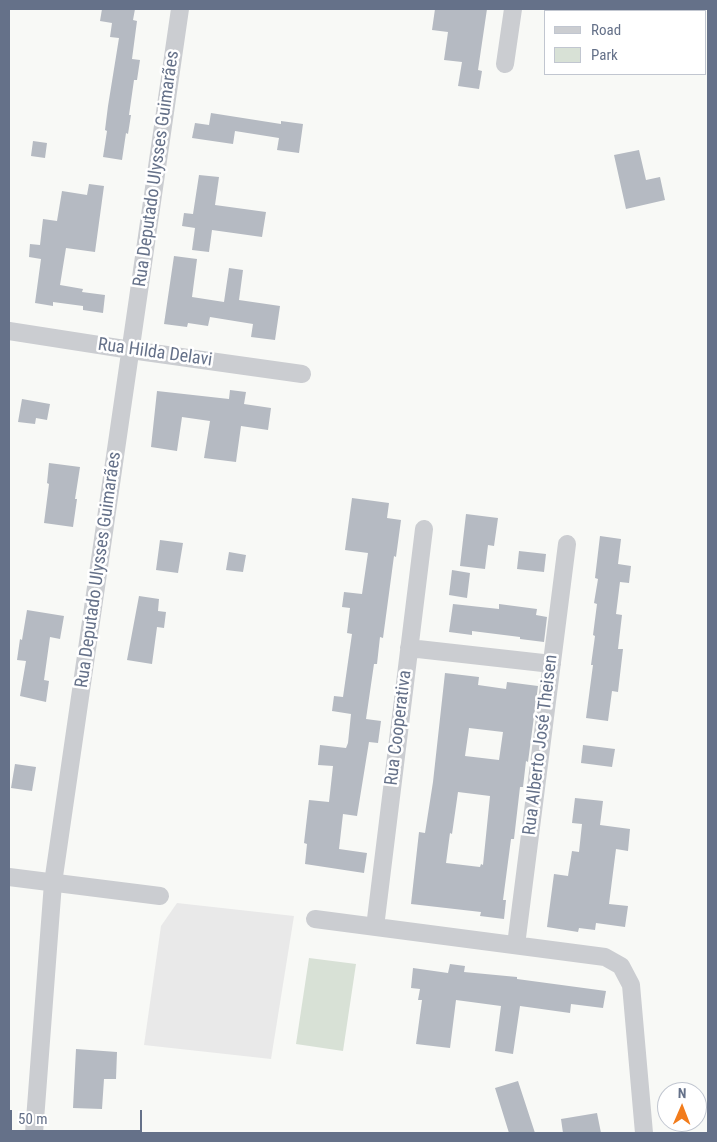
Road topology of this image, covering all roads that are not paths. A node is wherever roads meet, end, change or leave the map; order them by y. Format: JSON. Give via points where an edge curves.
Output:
{"nodes":[{"id":1,"x":180,"y":9,"type":"edge"},
{"id":2,"x":513,"y":9,"type":"edge"},
{"id":3,"x":505,"y":64,"type":"dead end"},
{"id":4,"x":9,"y":331,"type":"edge"},
{"id":5,"x":130,"y":350,"type":"junction"},
{"id":6,"x":302,"y":374,"type":"dead end"},
{"id":7,"x":424,"y":529,"type":"dead end"},
{"id":8,"x":567,"y":544,"type":"dead end"},
{"id":9,"x":409,"y":648,"type":"junction"},
{"id":10,"x":552,"y":664,"type":"junction"},
{"id":11,"x":9,"y":877,"type":"edge"},
{"id":12,"x":54,"y":883,"type":"junction"},
{"id":13,"x":160,"y":896,"type":"dead end"},
{"id":14,"x":315,"y":919,"type":"dead end"},
{"id":15,"x":375,"y":927,"type":"junction"},
{"id":16,"x":516,"y":945,"type":"junction"},
{"id":17,"x":34,"y":1133,"type":"edge"},
{"id":18,"x":644,"y":1133,"type":"edge"}],
"edges":[{"from":1,"to":5,"type":"street","name":"Rua Deputado Ulysses Guimarães"},
{"from":2,"to":3,"type":"street"},
{"from":4,"to":5,"type":"street","name":"Rua Hilda Delavi"},
{"from":5,"to":6,"type":"street","name":"Rua Hilda Delavi"},
{"from":5,"to":12,"type":"street","name":"Rua Deputado Ulysses Guimarães"},
{"from":7,"to":9,"type":"street","name":"Rua Cooperativa"},
{"from":8,"to":10,"type":"street","name":"Rua Alberto José Theisen"},
{"from":9,"to":10,"type":"street"},
{"from":9,"to":15,"type":"street","name":"Rua Cooperativa"},
{"from":10,"to":16,"type":"street","name":"Rua Alberto José Theisen"},
{"from":11,"to":12,"type":"street"},
{"from":12,"to":13,"type":"street"},
{"from":12,"to":17,"type":"street","name":"Rua Deputado Ulysses Guimarães"},
{"from":14,"to":15,"type":"street"},
{"from":15,"to":16,"type":"street"},
{"from":16,"to":18,"type":"street","via":[[605,957],[621,966],[631,985]]}]}
